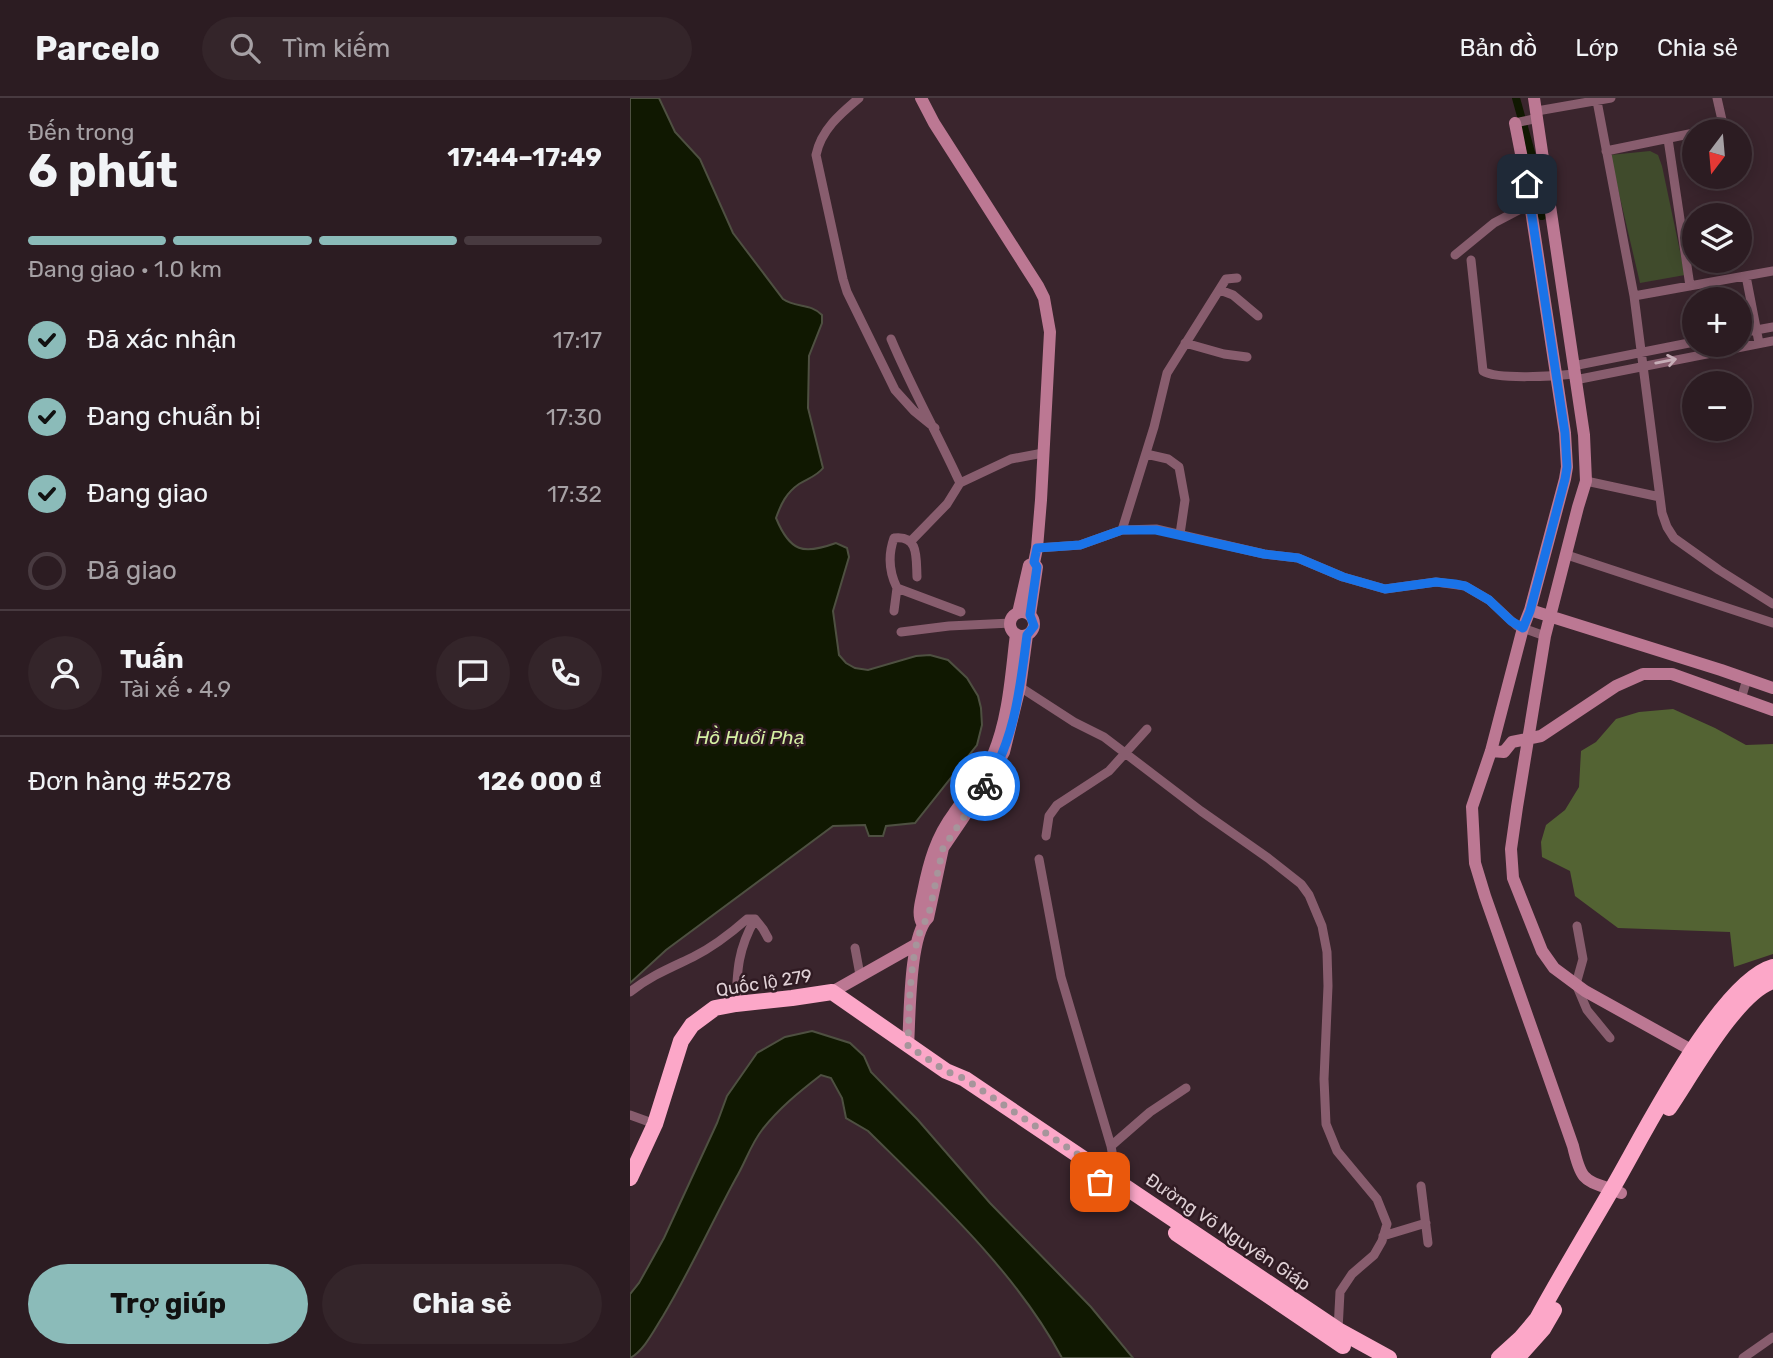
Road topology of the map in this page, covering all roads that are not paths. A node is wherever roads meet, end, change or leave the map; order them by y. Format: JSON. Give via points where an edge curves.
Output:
{"nodes":[{"id":1,"x":859,"y":98,"type":"edge"},
{"id":2,"x":921,"y":98,"type":"edge"},
{"id":3,"x":1611,"y":98,"type":"edge"},
{"id":4,"x":1717,"y":98,"type":"edge"},
{"id":5,"x":1597,"y":101,"type":"junction"},
{"id":6,"x":1528,"y":115,"type":"edge"},
{"id":7,"x":1722,"y":119,"type":"edge"},
{"id":8,"x":1682,"y":136,"type":"edge"},
{"id":9,"x":1668,"y":139,"type":"junction"},
{"id":10,"x":1606,"y":151,"type":"junction"},
{"id":11,"x":1534,"y":168,"type":"junction"},
{"id":12,"x":1530,"y":204,"type":"junction"},
{"id":13,"x":1455,"y":255,"type":"dead end"},
{"id":14,"x":1471,"y":260,"type":"dead end"},
{"id":15,"x":1773,"y":271,"type":"edge"},
{"id":16,"x":1746,"y":276,"type":"junction"},
{"id":17,"x":1237,"y":278,"type":"dead end"},
{"id":18,"x":1690,"y":286,"type":"junction"},
{"id":19,"x":1220,"y":290,"type":"junction"},
{"id":20,"x":1634,"y":296,"type":"junction"},
{"id":21,"x":1258,"y":316,"type":"dead end"},
{"id":22,"x":1773,"y":327,"type":"edge"},
{"id":23,"x":1756,"y":330,"type":"junction"},
{"id":24,"x":1752,"y":331,"type":"edge"},
{"id":25,"x":891,"y":340,"type":"dead end"},
{"id":26,"x":1773,"y":341,"type":"edge"},
{"id":27,"x":1185,"y":343,"type":"junction"},
{"id":28,"x":1759,"y":343,"type":"junction"},
{"id":29,"x":1682,"y":344,"type":"edge"},
{"id":30,"x":1641,"y":352,"type":"junction"},
{"id":31,"x":1247,"y":357,"type":"dead end"},
{"id":32,"x":1643,"y":365,"type":"junction"},
{"id":33,"x":1574,"y":373,"type":"junction"},
{"id":34,"x":1556,"y":376,"type":"junction"},
{"id":35,"x":935,"y":428,"type":"junction"},
{"id":36,"x":1043,"y":453,"type":"junction"},
{"id":37,"x":1146,"y":454,"type":"junction"},
{"id":38,"x":1586,"y":481,"type":"junction"},
{"id":39,"x":960,"y":483,"type":"junction"},
{"id":40,"x":1660,"y":497,"type":"junction"},
{"id":41,"x":1122,"y":530,"type":"junction"},
{"id":42,"x":1180,"y":534,"type":"junction"},
{"id":43,"x":911,"y":541,"type":"junction"},
{"id":44,"x":1037,"y":548,"type":"junction"},
{"id":45,"x":1567,"y":555,"type":"junction"},
{"id":46,"x":917,"y":577,"type":"dead end"},
{"id":47,"x":897,"y":588,"type":"junction"},
{"id":48,"x":1773,"y":604,"type":"edge"},
{"id":49,"x":894,"y":611,"type":"dead end"},
{"id":50,"x":1530,"y":611,"type":"junction"},
{"id":51,"x":961,"y":612,"type":"dead end"},
{"id":52,"x":1550,"y":617,"type":"junction"},
{"id":53,"x":1773,"y":623,"type":"edge"},
{"id":54,"x":1020,"y":624,"type":"junction"},
{"id":55,"x":1523,"y":628,"type":"junction"},
{"id":56,"x":901,"y":632,"type":"dead end"},
{"id":57,"x":1545,"y":636,"type":"junction"},
{"id":58,"x":1020,"y":687,"type":"junction"},
{"id":59,"x":1773,"y":688,"type":"edge"},
{"id":60,"x":1744,"y":691,"type":"junction"},
{"id":61,"x":1773,"y":710,"type":"edge"},
{"id":62,"x":1147,"y":730,"type":"dead end"},
{"id":63,"x":1528,"y":740,"type":"junction"},
{"id":64,"x":1491,"y":751,"type":"junction"},
{"id":65,"x":1126,"y":755,"type":"junction"},
{"id":66,"x":1046,"y":836,"type":"dead end"},
{"id":67,"x":1039,"y":859,"type":"dead end"},
{"id":68,"x":755,"y":919,"type":"junction"},
{"id":69,"x":922,"y":923,"type":"junction"},
{"id":70,"x":1577,"y":926,"type":"dead end"},
{"id":71,"x":768,"y":938,"type":"dead end"},
{"id":72,"x":915,"y":945,"type":"junction"},
{"id":73,"x":855,"y":948,"type":"dead end"},
{"id":74,"x":1773,"y":967,"type":"edge"},
{"id":75,"x":860,"y":975,"type":"junction"},
{"id":76,"x":1773,"y":981,"type":"edge"},
{"id":77,"x":1576,"y":984,"type":"junction"},
{"id":78,"x":630,"y":992,"type":"edge"},
{"id":79,"x":832,"y":992,"type":"junction"},
{"id":80,"x":736,"y":1004,"type":"junction"},
{"id":81,"x":1610,"y":1038,"type":"dead end"},
{"id":82,"x":908,"y":1046,"type":"junction"},
{"id":83,"x":1693,"y":1051,"type":"junction"},
{"id":84,"x":946,"y":1071,"type":"joint"},
{"id":85,"x":1186,"y":1088,"type":"dead end"},
{"id":86,"x":630,"y":1115,"type":"edge"},
{"id":87,"x":655,"y":1124,"type":"junction"},
{"id":88,"x":1111,"y":1146,"type":"junction"},
{"id":89,"x":630,"y":1178,"type":"edge"},
{"id":90,"x":1108,"y":1179,"type":"junction"},
{"id":91,"x":1421,"y":1186,"type":"dead end"},
{"id":92,"x":1616,"y":1191,"type":"junction"},
{"id":93,"x":1426,"y":1223,"type":"junction"},
{"id":94,"x":1383,"y":1236,"type":"junction"},
{"id":95,"x":1428,"y":1243,"type":"dead end"},
{"id":96,"x":1337,"y":1336,"type":"junction"},
{"id":97,"x":1773,"y":1337,"type":"edge"},
{"id":98,"x":1366,"y":1358,"type":"edge"},
{"id":99,"x":1389,"y":1358,"type":"edge"},
{"id":100,"x":1499,"y":1358,"type":"edge"},
{"id":101,"x":1517,"y":1358,"type":"edge"},
{"id":102,"x":1743,"y":1358,"type":"edge"}],
"edges":[{"from":1,"to":35,"type":"street","via":[[828,128],[816,155],[843,279],[895,390]]},
{"from":2,"to":36,"type":"street","via":[[1044,298],[1050,332]]},
{"from":3,"to":5,"type":"street"},
{"from":4,"to":7,"type":"street"},
{"from":5,"to":6,"type":"street"},
{"from":5,"to":10,"type":"street"},
{"from":6,"to":11,"type":"street"},
{"from":6,"to":11,"type":"street"},
{"from":8,"to":9,"type":"street"},
{"from":9,"to":10,"type":"street"},
{"from":9,"to":18,"type":"street"},
{"from":10,"to":20,"type":"street"},
{"from":11,"to":12,"type":"street"},
{"from":11,"to":33,"type":"street"},
{"from":12,"to":13,"type":"street","via":[[1494,223]]},
{"from":12,"to":34,"type":"street"},
{"from":14,"to":34,"type":"street","via":[[1483,371]]},
{"from":15,"to":16,"type":"street"},
{"from":16,"to":18,"type":"street"},
{"from":16,"to":23,"type":"street"},
{"from":17,"to":19,"type":"street","via":[[1226,279]]},
{"from":18,"to":20,"type":"street"},
{"from":19,"to":21,"type":"street"},
{"from":19,"to":27,"type":"street"},
{"from":20,"to":30,"type":"street"},
{"from":22,"to":23,"type":"street"},
{"from":23,"to":24,"type":"street"},
{"from":23,"to":28,"type":"street"},
{"from":25,"to":35,"type":"street"},
{"from":26,"to":28,"type":"street"},
{"from":27,"to":31,"type":"street"},
{"from":27,"to":37,"type":"street","via":[[1167,373]]},
{"from":32,"to":28,"type":"street","one_way":true},
{"from":29,"to":30,"type":"street"},
{"from":30,"to":32,"type":"street"},
{"from":30,"to":33,"type":"street"},
{"from":32,"to":33,"type":"street"},
{"from":32,"to":40,"type":"street"},
{"from":33,"to":34,"type":"street"},
{"from":33,"to":38,"type":"street"},
{"from":34,"to":50,"type":"street","via":[[1567,467]]},
{"from":35,"to":39,"type":"street"},
{"from":36,"to":39,"type":"street","via":[[1011,459]]},
{"from":36,"to":44,"type":"street"},
{"from":37,"to":41,"type":"street"},
{"from":37,"to":42,"type":"street","via":[[1179,467],[1185,500]]},
{"from":38,"to":40,"type":"street"},
{"from":38,"to":45,"type":"street"},
{"from":39,"to":43,"type":"street","via":[[947,504]]},
{"from":40,"to":48,"type":"street","via":[[1674,538]]},
{"from":41,"to":42,"type":"street"},
{"from":41,"to":44,"type":"street","via":[[1080,545]]},
{"from":42,"to":55,"type":"street","via":[[1298,558],[1385,589],[1436,582],[1465,586]]},
{"from":43,"to":46,"type":"street","via":[[916,548]]},
{"from":43,"to":47,"type":"street","via":[[894,538],[890,561]]},
{"from":44,"to":54,"type":"street","via":[[1037,567]]},
{"from":45,"to":52,"type":"street"},
{"from":45,"to":53,"type":"street"},
{"from":47,"to":49,"type":"street"},
{"from":47,"to":51,"type":"street"},
{"from":50,"to":52,"type":"street"},
{"from":50,"to":55,"type":"street"},
{"from":52,"to":57,"type":"street"},
{"from":52,"to":60,"type":"street"},
{"from":54,"to":56,"type":"street"},
{"from":54,"to":58,"type":"street"},
{"from":54,"to":69,"type":"street","via":[[1000,733],[986,768],[936,841],[922,896]]},
{"from":55,"to":57,"type":"street"},
{"from":55,"to":64,"type":"street"},
{"from":57,"to":63,"type":"street"},
{"from":58,"to":65,"type":"street"},
{"from":58,"to":69,"type":"street","via":[[1004,752],[943,848],[928,918]]},
{"from":59,"to":60,"type":"street"},
{"from":60,"to":61,"type":"street"},
{"from":60,"to":63,"type":"street","via":[[1672,674],[1643,674]]},
{"from":62,"to":65,"type":"street"},
{"from":63,"to":64,"type":"street","via":[[1512,742],[1504,751]]},
{"from":63,"to":77,"type":"street","via":[[1511,849],[1513,878],[1542,951],[1554,968]]},
{"from":64,"to":92,"type":"street","via":[[1472,807],[1475,863],[1579,1172]]},
{"from":65,"to":66,"type":"street","via":[[1057,805],[1049,816]]},
{"from":65,"to":94,"type":"street","via":[[1275,863],[1309,895],[1327,952],[1326,1124],[1337,1151],[1381,1206],[1387,1224]]},
{"from":67,"to":88,"type":"street","via":[[1061,977]]},
{"from":68,"to":71,"type":"street"},
{"from":68,"to":78,"type":"street","via":[[747,919],[717,943],[647,978]]},
{"from":68,"to":80,"type":"street","via":[[738,960]]},
{"from":69,"to":72,"type":"street"},
{"from":70,"to":77,"type":"street","via":[[1583,959]]},
{"from":72,"to":75,"type":"street"},
{"from":72,"to":82,"type":"street"},
{"from":73,"to":75,"type":"street"},
{"from":74,"to":83,"type":"highway","via":[[1748,981],[1725,1005]]},
{"from":75,"to":79,"type":"street"},
{"from":76,"to":92,"type":"highway","via":[[1760,985],[1743,1002]]},
{"from":77,"to":81,"type":"street","via":[[1587,1010]]},
{"from":77,"to":83,"type":"street"},
{"from":79,"to":80,"type":"highway","name":"Quốc lộ 279"},
{"from":79,"to":82,"type":"highway","name":"Quốc lộ 279"},
{"from":80,"to":87,"type":"highway","name":"Quốc lộ 279","via":[[715,1008],[685,1032]]},
{"from":82,"to":84,"type":"highway","name":"Quốc lộ 279"},
{"from":83,"to":92,"type":"highway"},
{"from":84,"to":90,"type":"highway","name":"Đường Võ Nguyên Giáp","via":[[965,1079]]},
{"from":85,"to":88,"type":"street"},
{"from":86,"to":87,"type":"street"},
{"from":87,"to":89,"type":"highway","name":"Quốc lộ 279"},
{"from":88,"to":90,"type":"street"},
{"from":90,"to":96,"type":"highway","name":"Đường Võ Nguyên Giáp"},
{"from":91,"to":93,"type":"street"},
{"from":92,"to":100,"type":"highway","via":[[1537,1319]]},
{"from":92,"to":101,"type":"highway","via":[[1544,1329]]},
{"from":93,"to":94,"type":"street"},
{"from":93,"to":95,"type":"street"},
{"from":94,"to":96,"type":"street","via":[[1374,1255],[1340,1292]]},
{"from":96,"to":98,"type":"highway","name":"Đường Võ Nguyên Giáp"},
{"from":96,"to":99,"type":"highway","name":"Đường Võ Nguyên Giáp"},
{"from":97,"to":102,"type":"street"}]}
